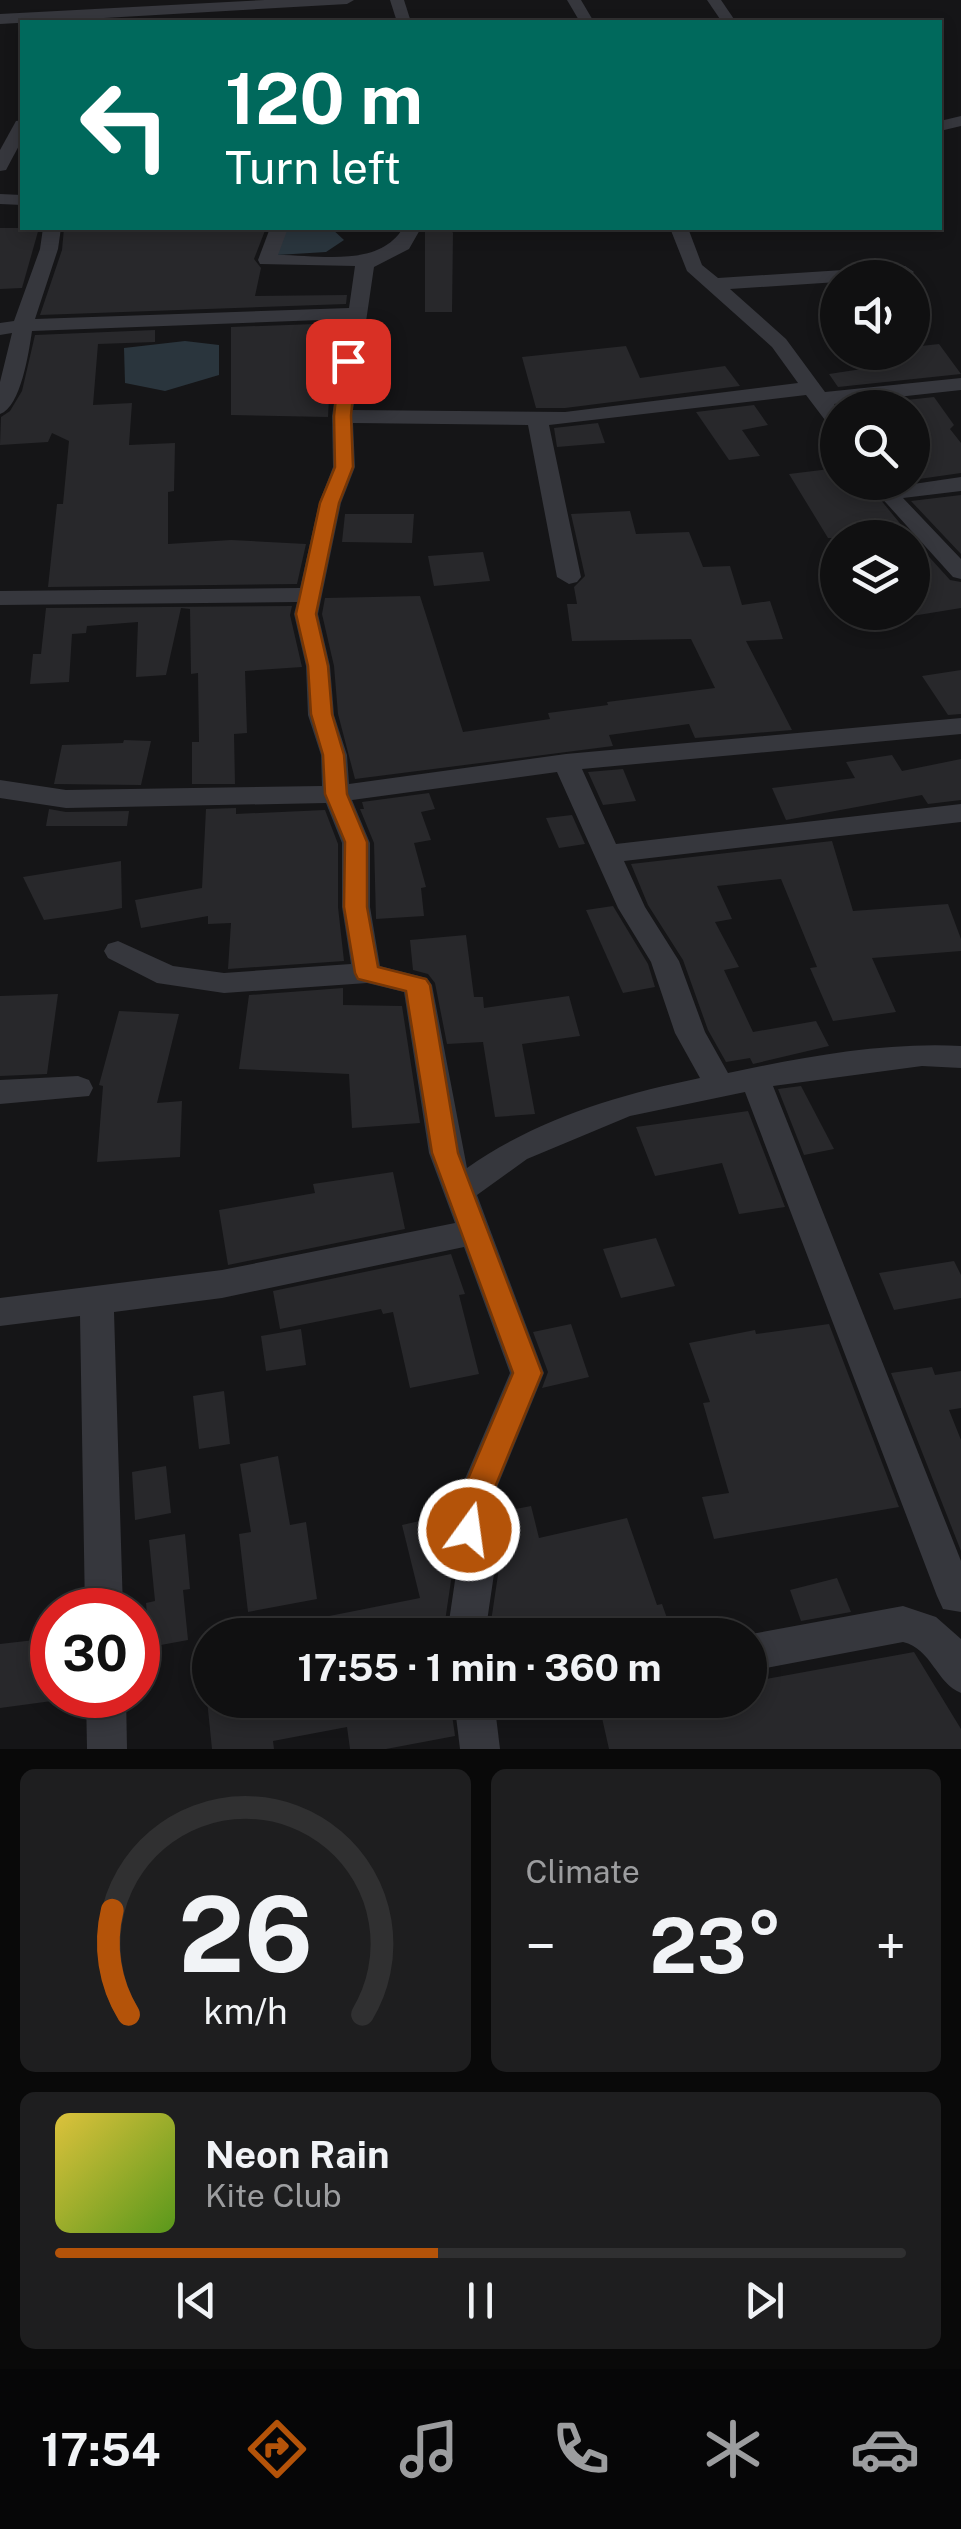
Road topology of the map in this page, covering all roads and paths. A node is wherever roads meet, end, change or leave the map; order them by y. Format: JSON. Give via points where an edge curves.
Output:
{"nodes":[{"id":1,"x":53,"y":0,"type":"edge"},
{"id":2,"x":347,"y":0,"type":"edge"},
{"id":3,"x":107,"y":18,"type":"edge"},
{"id":4,"x":56,"y":19,"type":"edge"},
{"id":5,"x":0,"y":20,"type":"edge"},
{"id":6,"x":20,"y":129,"type":"edge"},
{"id":7,"x":0,"y":166,"type":"edge"},
{"id":8,"x":52,"y":230,"type":"edge"},
{"id":9,"x":278,"y":230,"type":"edge"},
{"id":10,"x":411,"y":230,"type":"edge"},
{"id":11,"x":680,"y":230,"type":"edge"},
{"id":12,"x":369,"y":261,"type":"junction"},
{"id":13,"x":820,"y":277,"type":"edge"},
{"id":14,"x":714,"y":284,"type":"junction"},
{"id":15,"x":358,"y":313,"type":"junction"},
{"id":16,"x":23,"y":325,"type":"junction"},
{"id":17,"x":0,"y":330,"type":"edge"},
{"id":18,"x":961,"y":384,"type":"edge"},
{"id":19,"x":815,"y":393,"type":"junction"},
{"id":20,"x":820,"y":400,"type":"edge"},
{"id":21,"x":0,"y":408,"type":"edge"},
{"id":22,"x":342,"y":416,"type":"junction"},
{"id":23,"x":537,"y":418,"type":"junction"},
{"id":24,"x":961,"y":484,"type":"edge"},
{"id":25,"x":930,"y":486,"type":"edge"},
{"id":26,"x":894,"y":500,"type":"edge"},
{"id":27,"x":961,"y":572,"type":"edge"},
{"id":28,"x":569,"y":577,"type":"dead end"},
{"id":29,"x":309,"y":595,"type":"junction"},
{"id":30,"x":0,"y":598,"type":"edge"},
{"id":31,"x":961,"y":726,"type":"edge"},
{"id":32,"x":566,"y":762,"type":"junction"},
{"id":33,"x":0,"y":789,"type":"edge"},
{"id":34,"x":336,"y":794,"type":"junction"},
{"id":35,"x":961,"y":814,"type":"edge"},
{"id":36,"x":606,"y":854,"type":"junction"},
{"id":37,"x":118,"y":951,"type":"dead end"},
{"id":38,"x":367,"y":973,"type":"junction"},
{"id":39,"x":961,"y":1056,"type":"edge"},
{"id":40,"x":754,"y":1078,"type":"junction"},
{"id":41,"x":720,"y":1084,"type":"junction"},
{"id":42,"x":78,"y":1088,"type":"dead end"},
{"id":43,"x":0,"y":1092,"type":"edge"},
{"id":44,"x":458,"y":1191,"type":"junction"},
{"id":45,"x":472,"y":1232,"type":"junction"},
{"id":46,"x":97,"y":1301,"type":"junction"},
{"id":47,"x":0,"y":1312,"type":"edge"},
{"id":48,"x":104,"y":1588,"type":"edge"},
{"id":49,"x":959,"y":1595,"type":"edge"},
{"id":50,"x":468,"y":1618,"type":"edge"},
{"id":51,"x":928,"y":1632,"type":"junction"},
{"id":52,"x":767,"y":1649,"type":"edge"},
{"id":53,"x":961,"y":1674,"type":"edge"},
{"id":54,"x":106,"y":1718,"type":"edge"},
{"id":55,"x":476,"y":1718,"type":"edge"},
{"id":56,"x":107,"y":1749,"type":"edge"},
{"id":57,"x":470,"y":1749,"type":"edge"},
{"id":58,"x":480,"y":1749,"type":"edge"}],
"edges":[{"from":1,"to":4,"type":"street"},
{"from":2,"to":3,"type":"street"},
{"from":3,"to":4,"type":"street"},
{"from":4,"to":5,"type":"street"},
{"from":6,"to":7,"type":"street"},
{"from":8,"to":16,"type":"street"},
{"from":9,"to":12,"type":"street","via":[[267,260]]},
{"from":10,"to":12,"type":"street","via":[[402,245]]},
{"from":11,"to":14,"type":"street","via":[[694,267]]},
{"from":12,"to":15,"type":"street"},
{"from":13,"to":14,"type":"street"},
{"from":14,"to":19,"type":"street","via":[[779,343]]},
{"from":15,"to":16,"type":"street"},
{"from":15,"to":22,"type":"street"},
{"from":16,"to":17,"type":"street"},
{"from":16,"to":21,"type":"street","via":[[18,362]]},
{"from":18,"to":19,"type":"street"},
{"from":19,"to":20,"type":"street"},
{"from":19,"to":23,"type":"street"},
{"from":22,"to":23,"type":"street"},
{"from":22,"to":29,"type":"street","via":[[344,467]]},
{"from":23,"to":28,"type":"street"},
{"from":24,"to":25,"type":"street"},
{"from":26,"to":27,"type":"street"},
{"from":29,"to":30,"type":"street"},
{"from":29,"to":34,"type":"street","via":[[306,614]]},
{"from":31,"to":32,"type":"street"},
{"from":32,"to":34,"type":"street"},
{"from":32,"to":36,"type":"street"},
{"from":33,"to":34,"type":"street","via":[[66,798]]},
{"from":34,"to":38,"type":"street","via":[[356,842],[356,907]]},
{"from":35,"to":36,"type":"street"},
{"from":36,"to":41,"type":"street","via":[[666,961],[690,1033]]},
{"from":37,"to":38,"type":"street","via":[[167,976],[224,983]]},
{"from":38,"to":44,"type":"street","via":[[418,985],[445,1153]]},
{"from":39,"to":40,"type":"street","via":[[922,1055]]},
{"from":40,"to":41,"type":"street"},
{"from":40,"to":49,"type":"street"},
{"from":41,"to":44,"type":"street","via":[[625,1104],[516,1150]]},
{"from":42,"to":43,"type":"street"},
{"from":44,"to":45,"type":"street"},
{"from":45,"to":46,"type":"street","via":[[222,1284]]},
{"from":45,"to":50,"type":"street","via":[[528,1373],[468,1514],[476,1567]]},
{"from":46,"to":47,"type":"street"},
{"from":46,"to":48,"type":"street"},
{"from":49,"to":51,"type":"street"},
{"from":51,"to":52,"type":"street","via":[[903,1624]]},
{"from":51,"to":53,"type":"street"},
{"from":54,"to":56,"type":"street"},
{"from":55,"to":58,"type":"street"},
{"from":57,"to":58,"type":"street"}]}
